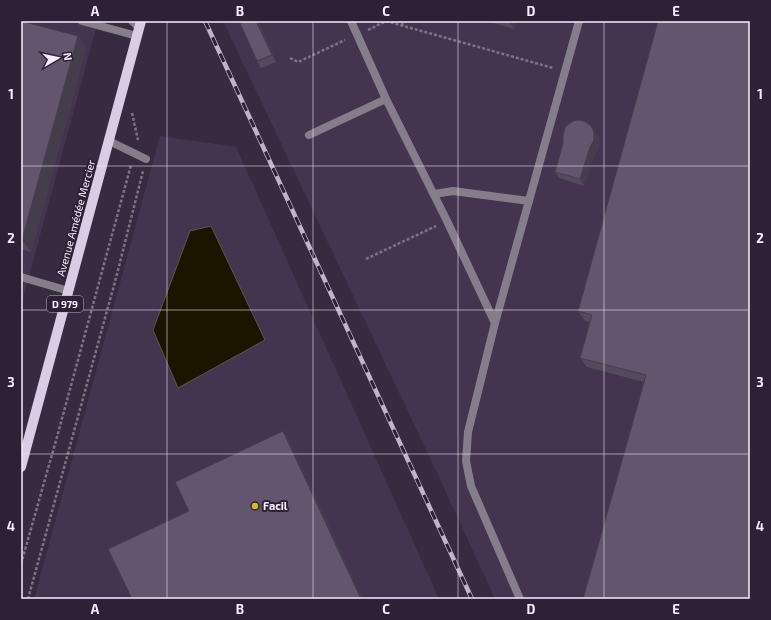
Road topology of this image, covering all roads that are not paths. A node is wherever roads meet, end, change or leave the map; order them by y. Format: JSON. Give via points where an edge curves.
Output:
{"nodes":[{"id":1,"x":82,"y":21,"type":"edge"},
{"id":2,"x":351,"y":21,"type":"edge"},
{"id":3,"x":579,"y":21,"type":"edge"},
{"id":4,"x":137,"y":26,"type":"edge"},
{"id":5,"x":386,"y":99,"type":"junction"},
{"id":6,"x":309,"y":135,"type":"dead end"},
{"id":7,"x":109,"y":141,"type":"junction"},
{"id":8,"x":146,"y":159,"type":"road end"},
{"id":9,"x":434,"y":194,"type":"junction"},
{"id":10,"x":529,"y":201,"type":"junction"},
{"id":11,"x":21,"y":277,"type":"edge"},
{"id":12,"x":69,"y":291,"type":"junction"},
{"id":13,"x":495,"y":323,"type":"junction"},
{"id":14,"x":21,"y":467,"type":"edge"},
{"id":15,"x":520,"y":599,"type":"edge"}],
"edges":[{"from":1,"to":4,"type":"lane"},
{"from":2,"to":5,"type":"lane"},
{"from":3,"to":10,"type":"lane"},
{"from":4,"to":7,"type":"main road","name":"Avenue Amédée Mercier","number":"D 979"},
{"from":5,"to":6,"type":"lane"},
{"from":5,"to":9,"type":"lane"},
{"from":7,"to":8,"type":"lane"},
{"from":7,"to":12,"type":"main road","name":"Avenue Amédée Mercier","number":"D 979"},
{"from":9,"to":10,"type":"lane","via":[[453,191]]},
{"from":9,"to":13,"type":"lane"},
{"from":10,"to":13,"type":"lane"},
{"from":11,"to":12,"type":"lane"},
{"from":12,"to":14,"type":"main road","name":"Avenue Amédée Mercier","number":"D 979"},
{"from":13,"to":15,"type":"lane","via":[[468,432],[466,461],[471,486]]}]}
